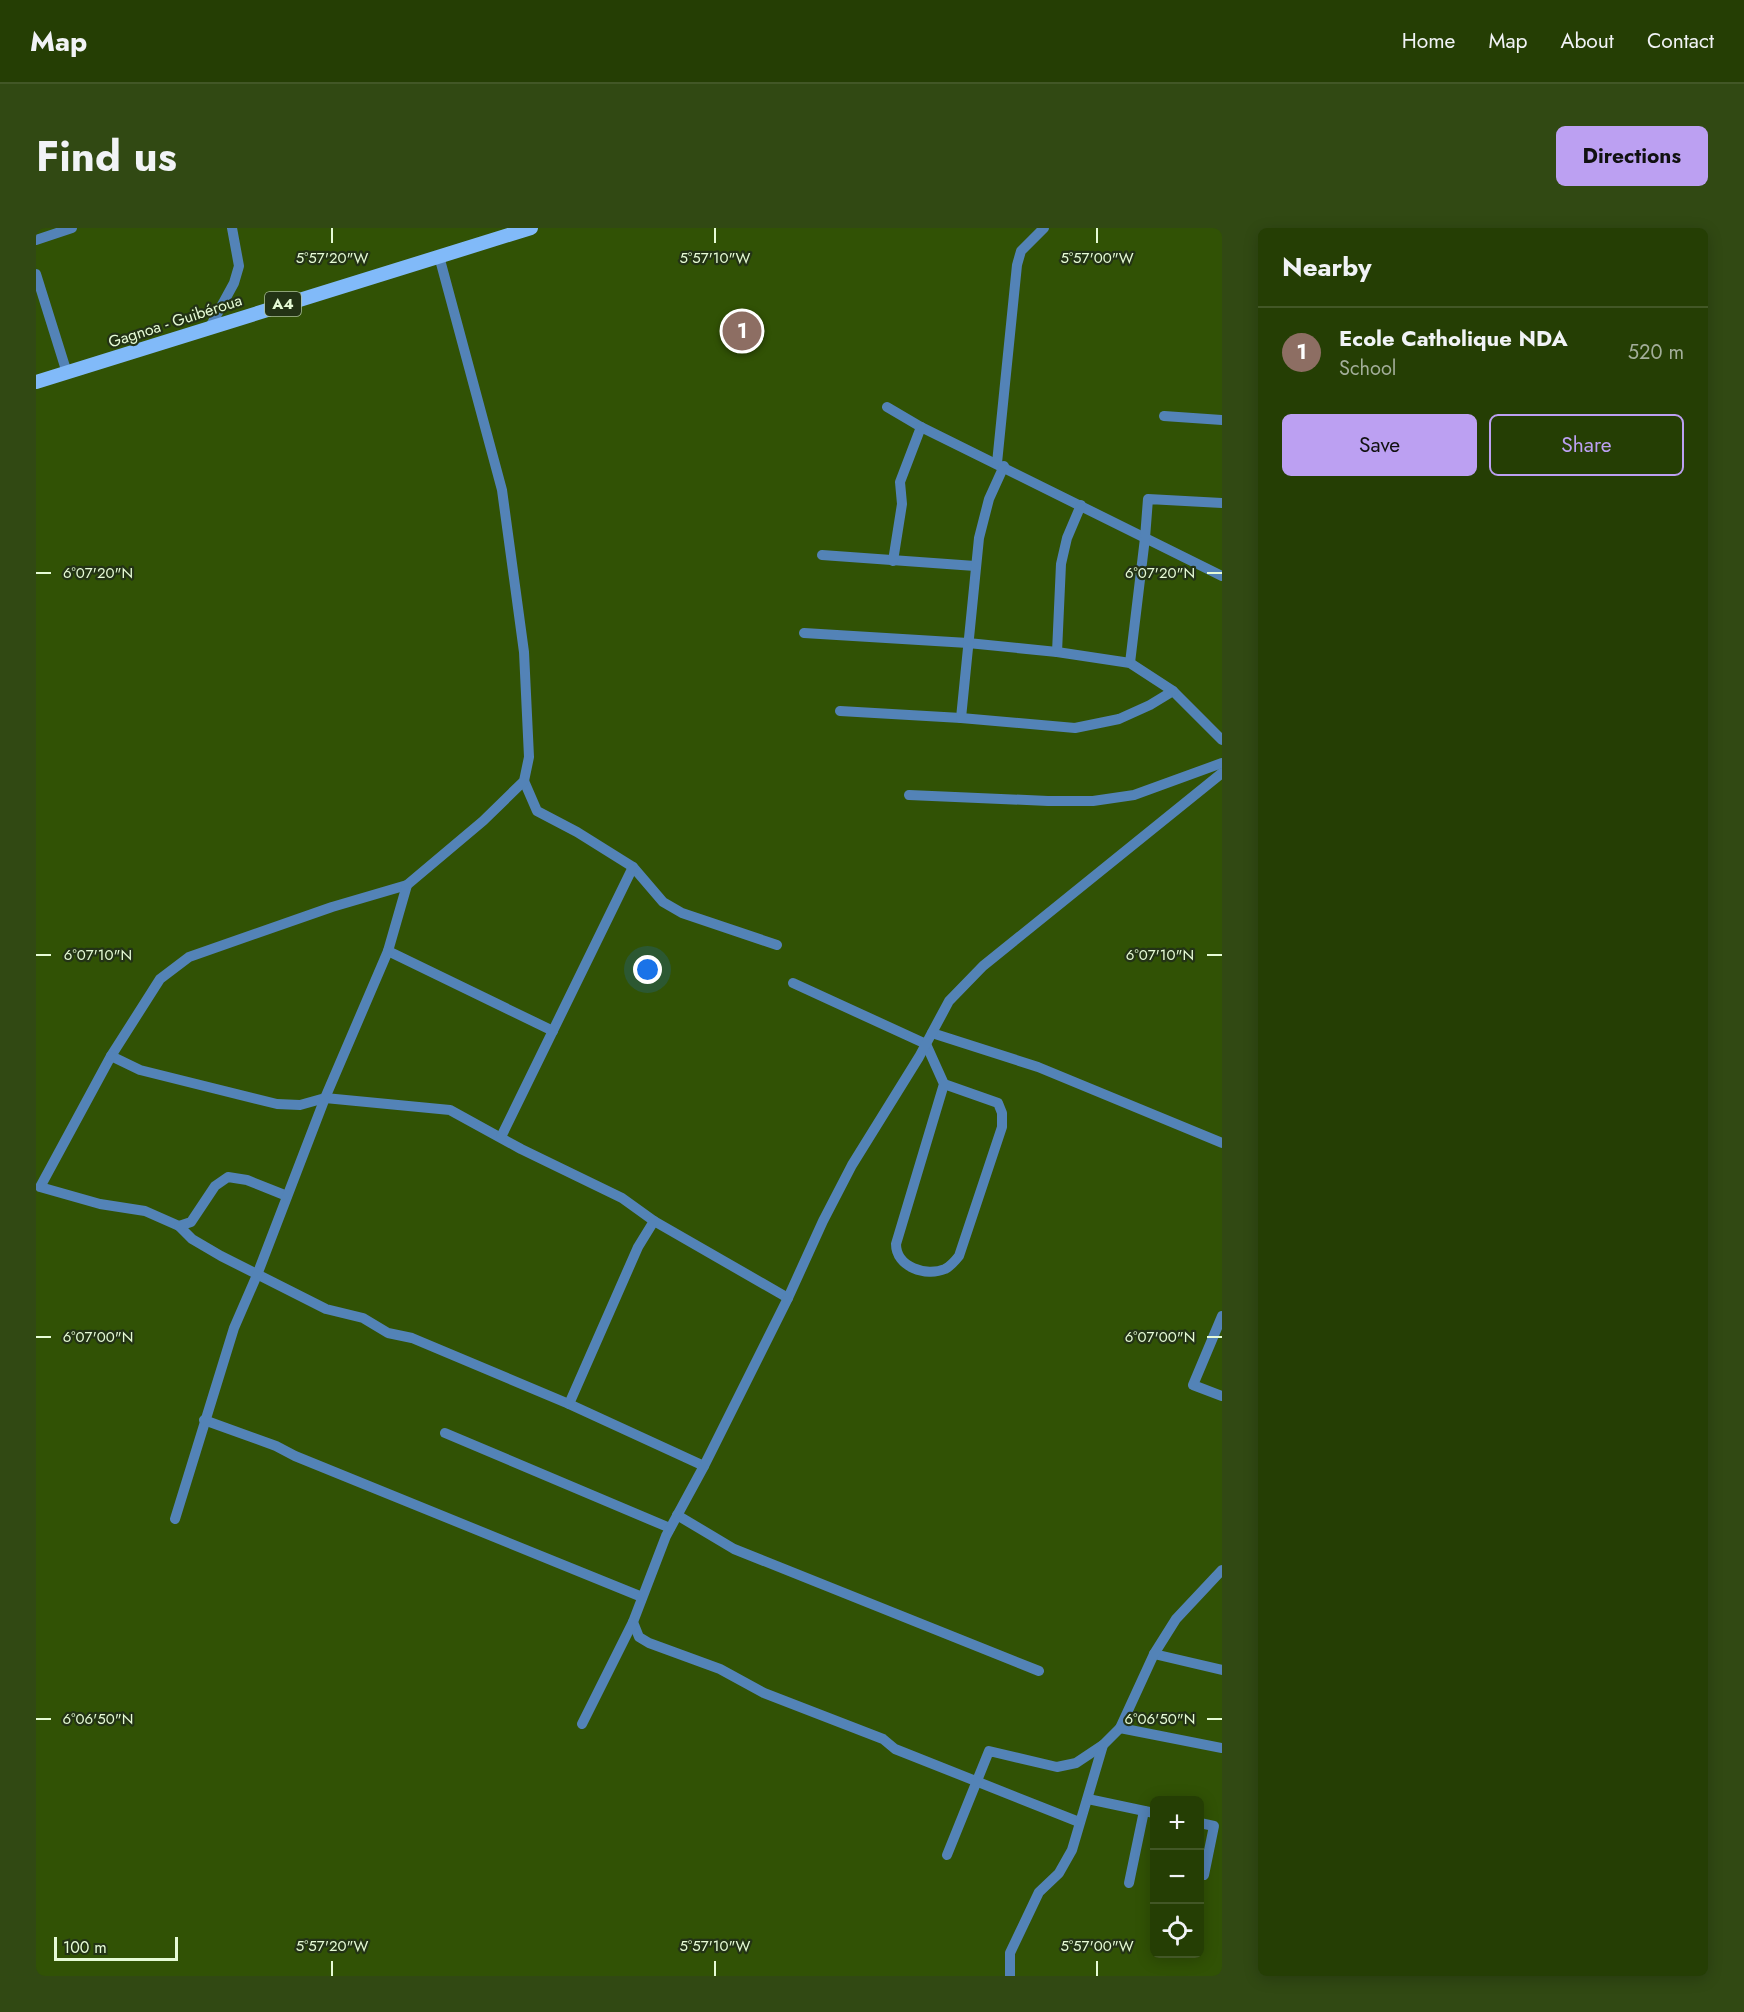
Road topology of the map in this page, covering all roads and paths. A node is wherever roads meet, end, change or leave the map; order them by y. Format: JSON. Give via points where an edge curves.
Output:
{"nodes":[{"id":1,"x":72,"y":228,"type":"edge"},
{"id":2,"x":232,"y":228,"type":"edge"},
{"id":3,"x":531,"y":228,"type":"edge"},
{"id":4,"x":1044,"y":228,"type":"edge"},
{"id":5,"x":36,"y":240,"type":"edge"},
{"id":6,"x":439,"y":256,"type":"junction"},
{"id":7,"x":36,"y":274,"type":"edge"},
{"id":8,"x":210,"y":327,"type":"junction"},
{"id":9,"x":67,"y":373,"type":"junction"},
{"id":10,"x":36,"y":382,"type":"edge"},
{"id":11,"x":887,"y":407,"type":"dead end"},
{"id":12,"x":1164,"y":416,"type":"dead end"},
{"id":13,"x":1222,"y":420,"type":"edge"},
{"id":14,"x":921,"y":427,"type":"junction"},
{"id":15,"x":1000,"y":465,"type":"junction"},
{"id":16,"x":1222,"y":503,"type":"edge"},
{"id":17,"x":1081,"y":505,"type":"junction"},
{"id":18,"x":1145,"y":538,"type":"junction"},
{"id":19,"x":822,"y":555,"type":"dead end"},
{"id":20,"x":893,"y":561,"type":"junction"},
{"id":21,"x":975,"y":566,"type":"junction"},
{"id":22,"x":1222,"y":576,"type":"edge"},
{"id":23,"x":804,"y":633,"type":"dead end"},
{"id":24,"x":968,"y":644,"type":"junction"},
{"id":25,"x":1058,"y":652,"type":"junction"},
{"id":26,"x":1130,"y":663,"type":"junction"},
{"id":27,"x":1173,"y":691,"type":"junction"},
{"id":28,"x":840,"y":711,"type":"dead end"},
{"id":29,"x":961,"y":718,"type":"junction"},
{"id":30,"x":1222,"y":740,"type":"edge"},
{"id":31,"x":1222,"y":763,"type":"edge"},
{"id":32,"x":1222,"y":772,"type":"edge"},
{"id":33,"x":524,"y":782,"type":"junction"},
{"id":34,"x":909,"y":795,"type":"dead end"},
{"id":35,"x":633,"y":867,"type":"junction"},
{"id":36,"x":407,"y":885,"type":"junction"},
{"id":37,"x":777,"y":945,"type":"dead end"},
{"id":38,"x":388,"y":951,"type":"junction"},
{"id":39,"x":793,"y":983,"type":"dead end"},
{"id":40,"x":553,"y":1031,"type":"junction"},
{"id":41,"x":932,"y":1033,"type":"junction"},
{"id":42,"x":926,"y":1044,"type":"junction"},
{"id":43,"x":111,"y":1056,"type":"junction"},
{"id":44,"x":944,"y":1084,"type":"junction"},
{"id":45,"x":324,"y":1098,"type":"junction"},
{"id":46,"x":501,"y":1137,"type":"junction"},
{"id":47,"x":1222,"y":1143,"type":"edge"},
{"id":48,"x":287,"y":1196,"type":"junction"},
{"id":49,"x":654,"y":1221,"type":"junction"},
{"id":50,"x":178,"y":1226,"type":"junction"},
{"id":51,"x":257,"y":1275,"type":"junction"},
{"id":52,"x":788,"y":1298,"type":"junction"},
{"id":53,"x":1222,"y":1316,"type":"edge"},
{"id":54,"x":1222,"y":1396,"type":"edge"},
{"id":55,"x":569,"y":1404,"type":"junction"},
{"id":56,"x":204,"y":1420,"type":"junction"},
{"id":57,"x":445,"y":1433,"type":"dead end"},
{"id":58,"x":704,"y":1466,"type":"junction"},
{"id":59,"x":677,"y":1515,"type":"junction"},
{"id":60,"x":175,"y":1519,"type":"dead end"},
{"id":61,"x":670,"y":1528,"type":"junction"},
{"id":62,"x":1222,"y":1570,"type":"edge"},
{"id":63,"x":642,"y":1597,"type":"junction"},
{"id":64,"x":633,"y":1622,"type":"junction"},
{"id":65,"x":1154,"y":1654,"type":"junction"},
{"id":66,"x":1222,"y":1670,"type":"edge"},
{"id":67,"x":1039,"y":1671,"type":"dead end"},
{"id":68,"x":582,"y":1724,"type":"dead end"},
{"id":69,"x":1120,"y":1728,"type":"junction"},
{"id":70,"x":1103,"y":1745,"type":"junction"},
{"id":71,"x":1222,"y":1748,"type":"edge"},
{"id":72,"x":977,"y":1781,"type":"junction"},
{"id":73,"x":1088,"y":1798,"type":"junction"},
{"id":74,"x":1149,"y":1812,"type":"edge"},
{"id":75,"x":1079,"y":1822,"type":"junction"},
{"id":76,"x":1204,"y":1824,"type":"edge"},
{"id":77,"x":947,"y":1855,"type":"dead end"},
{"id":78,"x":1204,"y":1871,"type":"edge"},
{"id":79,"x":1128,"y":1882,"type":"dead end"},
{"id":80,"x":1010,"y":1976,"type":"edge"}],
"edges":[{"from":1,"to":5,"type":"street"},
{"from":2,"to":8,"type":"street","via":[[239,266]]},
{"from":3,"to":6,"type":"main road","name":"Gagnoa - Guibéroua","number":"A4"},
{"from":4,"to":15,"type":"street","via":[[1021,251],[1017,265]]},
{"from":6,"to":8,"type":"main road","name":"Gagnoa - Guibéroua","number":"A4"},
{"from":6,"to":33,"type":"street","via":[[502,490],[525,652],[529,757]]},
{"from":7,"to":9,"type":"street"},
{"from":8,"to":9,"type":"main road","name":"Gagnoa - Guibéroua","number":"A4"},
{"from":9,"to":10,"type":"main road","name":"Gagnoa - Guibéroua","number":"A4"},
{"from":11,"to":14,"type":"street"},
{"from":12,"to":13,"type":"street"},
{"from":14,"to":15,"type":"street"},
{"from":14,"to":20,"type":"street","via":[[900,482],[902,504]]},
{"from":15,"to":17,"type":"street"},
{"from":15,"to":21,"type":"street","via":[[984,516]]},
{"from":16,"to":18,"type":"street","via":[[1148,499]]},
{"from":17,"to":18,"type":"street"},
{"from":17,"to":25,"type":"street","via":[[1061,564]]},
{"from":18,"to":22,"type":"street"},
{"from":18,"to":26,"type":"street"},
{"from":19,"to":20,"type":"street"},
{"from":20,"to":21,"type":"street"},
{"from":21,"to":24,"type":"street"},
{"from":23,"to":24,"type":"street"},
{"from":24,"to":25,"type":"street"},
{"from":24,"to":29,"type":"street"},
{"from":25,"to":26,"type":"street"},
{"from":26,"to":27,"type":"street"},
{"from":27,"to":29,"type":"street","via":[[1119,719],[1075,728]]},
{"from":27,"to":30,"type":"street"},
{"from":28,"to":29,"type":"street"},
{"from":31,"to":34,"type":"street","via":[[1134,795],[1093,801]]},
{"from":32,"to":41,"type":"street","via":[[983,966],[949,1001]]},
{"from":33,"to":35,"type":"street","via":[[542,816],[577,832]]},
{"from":33,"to":36,"type":"street"},
{"from":35,"to":37,"type":"street","via":[[663,902],[682,913]]},
{"from":35,"to":40,"type":"street"},
{"from":36,"to":38,"type":"street"},
{"from":36,"to":43,"type":"street","via":[[189,957],[159,979]]},
{"from":38,"to":40,"type":"street"},
{"from":38,"to":45,"type":"street"},
{"from":39,"to":42,"type":"street"},
{"from":40,"to":46,"type":"street"},
{"from":41,"to":42,"type":"street"},
{"from":41,"to":47,"type":"street","via":[[1038,1067]]},
{"from":42,"to":44,"type":"street"},
{"from":42,"to":52,"type":"street","via":[[852,1165]]},
{"from":43,"to":45,"type":"street","via":[[140,1070],[277,1104],[300,1105]]},
{"from":43,"to":50,"type":"street","via":[[40,1187],[99,1204],[145,1211]]},
{"from":44,"to":44,"type":"street","via":[[998,1104],[1002,1127],[959,1256],[952,1265],[934,1272],[903,1262],[896,1244]]},
{"from":45,"to":46,"type":"street","via":[[450,1110]]},
{"from":45,"to":48,"type":"street"},
{"from":46,"to":49,"type":"street","via":[[622,1198]]},
{"from":48,"to":50,"type":"street","via":[[228,1177],[215,1186],[191,1222]]},
{"from":48,"to":51,"type":"street"},
{"from":49,"to":52,"type":"street"},
{"from":49,"to":55,"type":"street","via":[[638,1247]]},
{"from":50,"to":51,"type":"street","via":[[192,1239]]},
{"from":51,"to":55,"type":"street","via":[[326,1309],[363,1318],[388,1333],[412,1338]]},
{"from":51,"to":56,"type":"street","via":[[234,1328]]},
{"from":52,"to":58,"type":"street"},
{"from":53,"to":54,"type":"street","via":[[1193,1384]]},
{"from":55,"to":58,"type":"street"},
{"from":56,"to":60,"type":"street"},
{"from":56,"to":63,"type":"street"},
{"from":57,"to":61,"type":"street"},
{"from":58,"to":59,"type":"street"},
{"from":59,"to":61,"type":"street"},
{"from":59,"to":67,"type":"street","via":[[734,1549]]},
{"from":61,"to":63,"type":"street"},
{"from":62,"to":65,"type":"street","via":[[1176,1619]]},
{"from":63,"to":64,"type":"street"},
{"from":64,"to":68,"type":"street"},
{"from":64,"to":72,"type":"street","via":[[639,1637],[650,1643],[720,1669],[764,1693]]},
{"from":65,"to":66,"type":"street"},
{"from":65,"to":69,"type":"street"},
{"from":69,"to":70,"type":"street"},
{"from":69,"to":71,"type":"street"},
{"from":70,"to":72,"type":"street","via":[[1076,1763],[1057,1767],[989,1751]]},
{"from":70,"to":73,"type":"street"},
{"from":72,"to":75,"type":"street"},
{"from":72,"to":77,"type":"street"},
{"from":73,"to":74,"type":"street"},
{"from":73,"to":75,"type":"street"},
{"from":74,"to":79,"type":"street"},
{"from":75,"to":80,"type":"street","via":[[1072,1850],[1059,1873],[1039,1892],[1010,1953]]},
{"from":76,"to":78,"type":"street","via":[[1214,1826]]}]}
